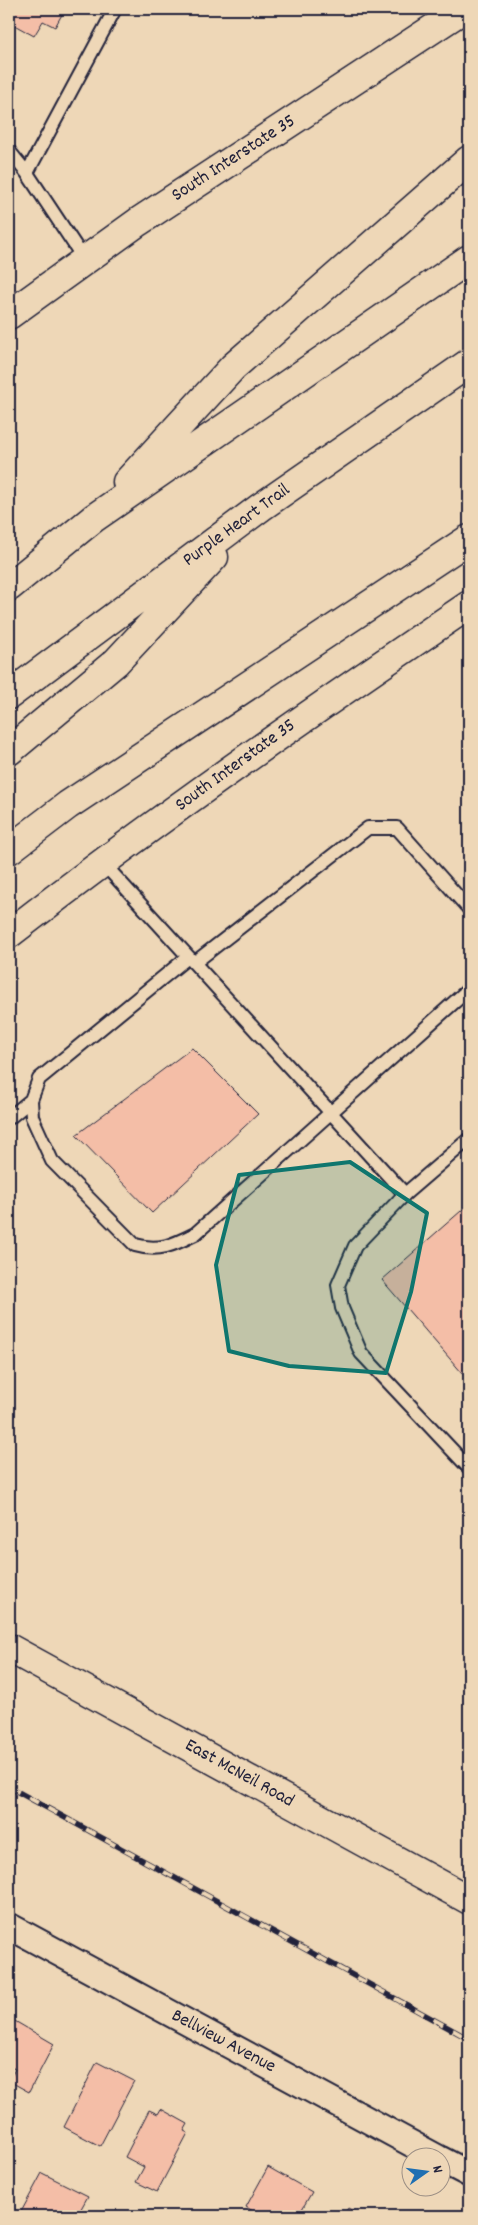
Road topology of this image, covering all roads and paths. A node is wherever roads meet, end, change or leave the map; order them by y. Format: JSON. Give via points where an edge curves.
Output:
{"nodes":[{"id":1,"x":115,"y":9,"type":"edge"},
{"id":2,"x":463,"y":9,"type":"edge"},
{"id":3,"x":9,"y":151,"type":"edge"},
{"id":4,"x":469,"y":160,"type":"edge"},
{"id":5,"x":27,"y":173,"type":"junction"},
{"id":6,"x":84,"y":259,"type":"junction"},
{"id":7,"x":469,"y":259,"type":"edge"},
{"id":8,"x":9,"y":315,"type":"edge"},
{"id":9,"x":469,"y":363,"type":"edge"},
{"id":10,"x":261,"y":507,"type":"junction"},
{"id":11,"x":94,"y":518,"type":"junction"},
{"id":12,"x":469,"y":539,"type":"edge"},
{"id":13,"x":9,"y":587,"type":"edge"},
{"id":14,"x":469,"y":605,"type":"edge"},
{"id":15,"x":9,"y":695,"type":"edge"},
{"id":16,"x":9,"y":751,"type":"edge"},
{"id":17,"x":9,"y":850,"type":"edge"},
{"id":18,"x":102,"y":862,"type":"junction"},
{"id":19,"x":469,"y":909,"type":"edge"},
{"id":20,"x":9,"y":934,"type":"edge"},
{"id":21,"x":191,"y":960,"type":"junction"},
{"id":22,"x":469,"y":989,"type":"edge"},
{"id":23,"x":31,"y":1100,"type":"junction"},
{"id":24,"x":330,"y":1113,"type":"junction"},
{"id":25,"x":9,"y":1118,"type":"edge"},
{"id":26,"x":469,"y":1139,"type":"edge"},
{"id":27,"x":405,"y":1194,"type":"junction"},
{"id":28,"x":469,"y":1468,"type":"edge"},
{"id":29,"x":9,"y":1648,"type":"edge"},
{"id":30,"x":469,"y":1900,"type":"edge"},
{"id":31,"x":9,"y":1926,"type":"edge"},
{"id":32,"x":420,"y":2148,"type":"edge"},
{"id":33,"x":450,"y":2164,"type":"edge"},
{"id":34,"x":469,"y":2174,"type":"edge"}],
"edges":[{"from":1,"to":5,"type":"lane"},
{"from":2,"to":6,"type":"main road","name":"South Interstate 35"},
{"from":3,"to":5,"type":"lane"},
{"from":4,"to":11,"type":"main road","via":[[233,367]]},
{"from":5,"to":6,"type":"lane"},
{"from":6,"to":8,"type":"main road","name":"South Interstate 35"},
{"from":7,"to":11,"type":"main road"},
{"from":9,"to":10,"type":"main road","name":"Purple Heart Trail"},
{"from":10,"to":15,"type":"main road","name":"Purple Heart Trail"},
{"from":10,"to":16,"type":"main road","via":[[116,662]]},
{"from":11,"to":13,"type":"main road"},
{"from":12,"to":17,"type":"main road","via":[[68,805]]},
{"from":14,"to":18,"type":"main road","name":"South Interstate 35"},
{"from":18,"to":20,"type":"main road","name":"South Interstate 35"},
{"from":18,"to":21,"type":"lane"},
{"from":19,"to":21,"type":"lane","via":[[397,828],[368,828]]},
{"from":21,"to":23,"type":"lane","via":[[39,1079]]},
{"from":21,"to":24,"type":"lane"},
{"from":22,"to":24,"type":"lane"},
{"from":23,"to":24,"type":"lane","via":[[32,1117],[52,1161],[135,1245],[150,1249],[173,1245],[195,1234]]},
{"from":23,"to":25,"type":"lane"},
{"from":24,"to":27,"type":"lane"},
{"from":26,"to":27,"type":"lane"},
{"from":27,"to":28,"type":"lane","via":[[355,1246],[338,1284],[342,1308],[361,1353]]},
{"from":29,"to":30,"type":"main road","name":"East McNeil Road"},
{"from":31,"to":32,"type":"street","name":"Bellview Avenue"},
{"from":33,"to":34,"type":"street","name":"Bellview Avenue"}]}
